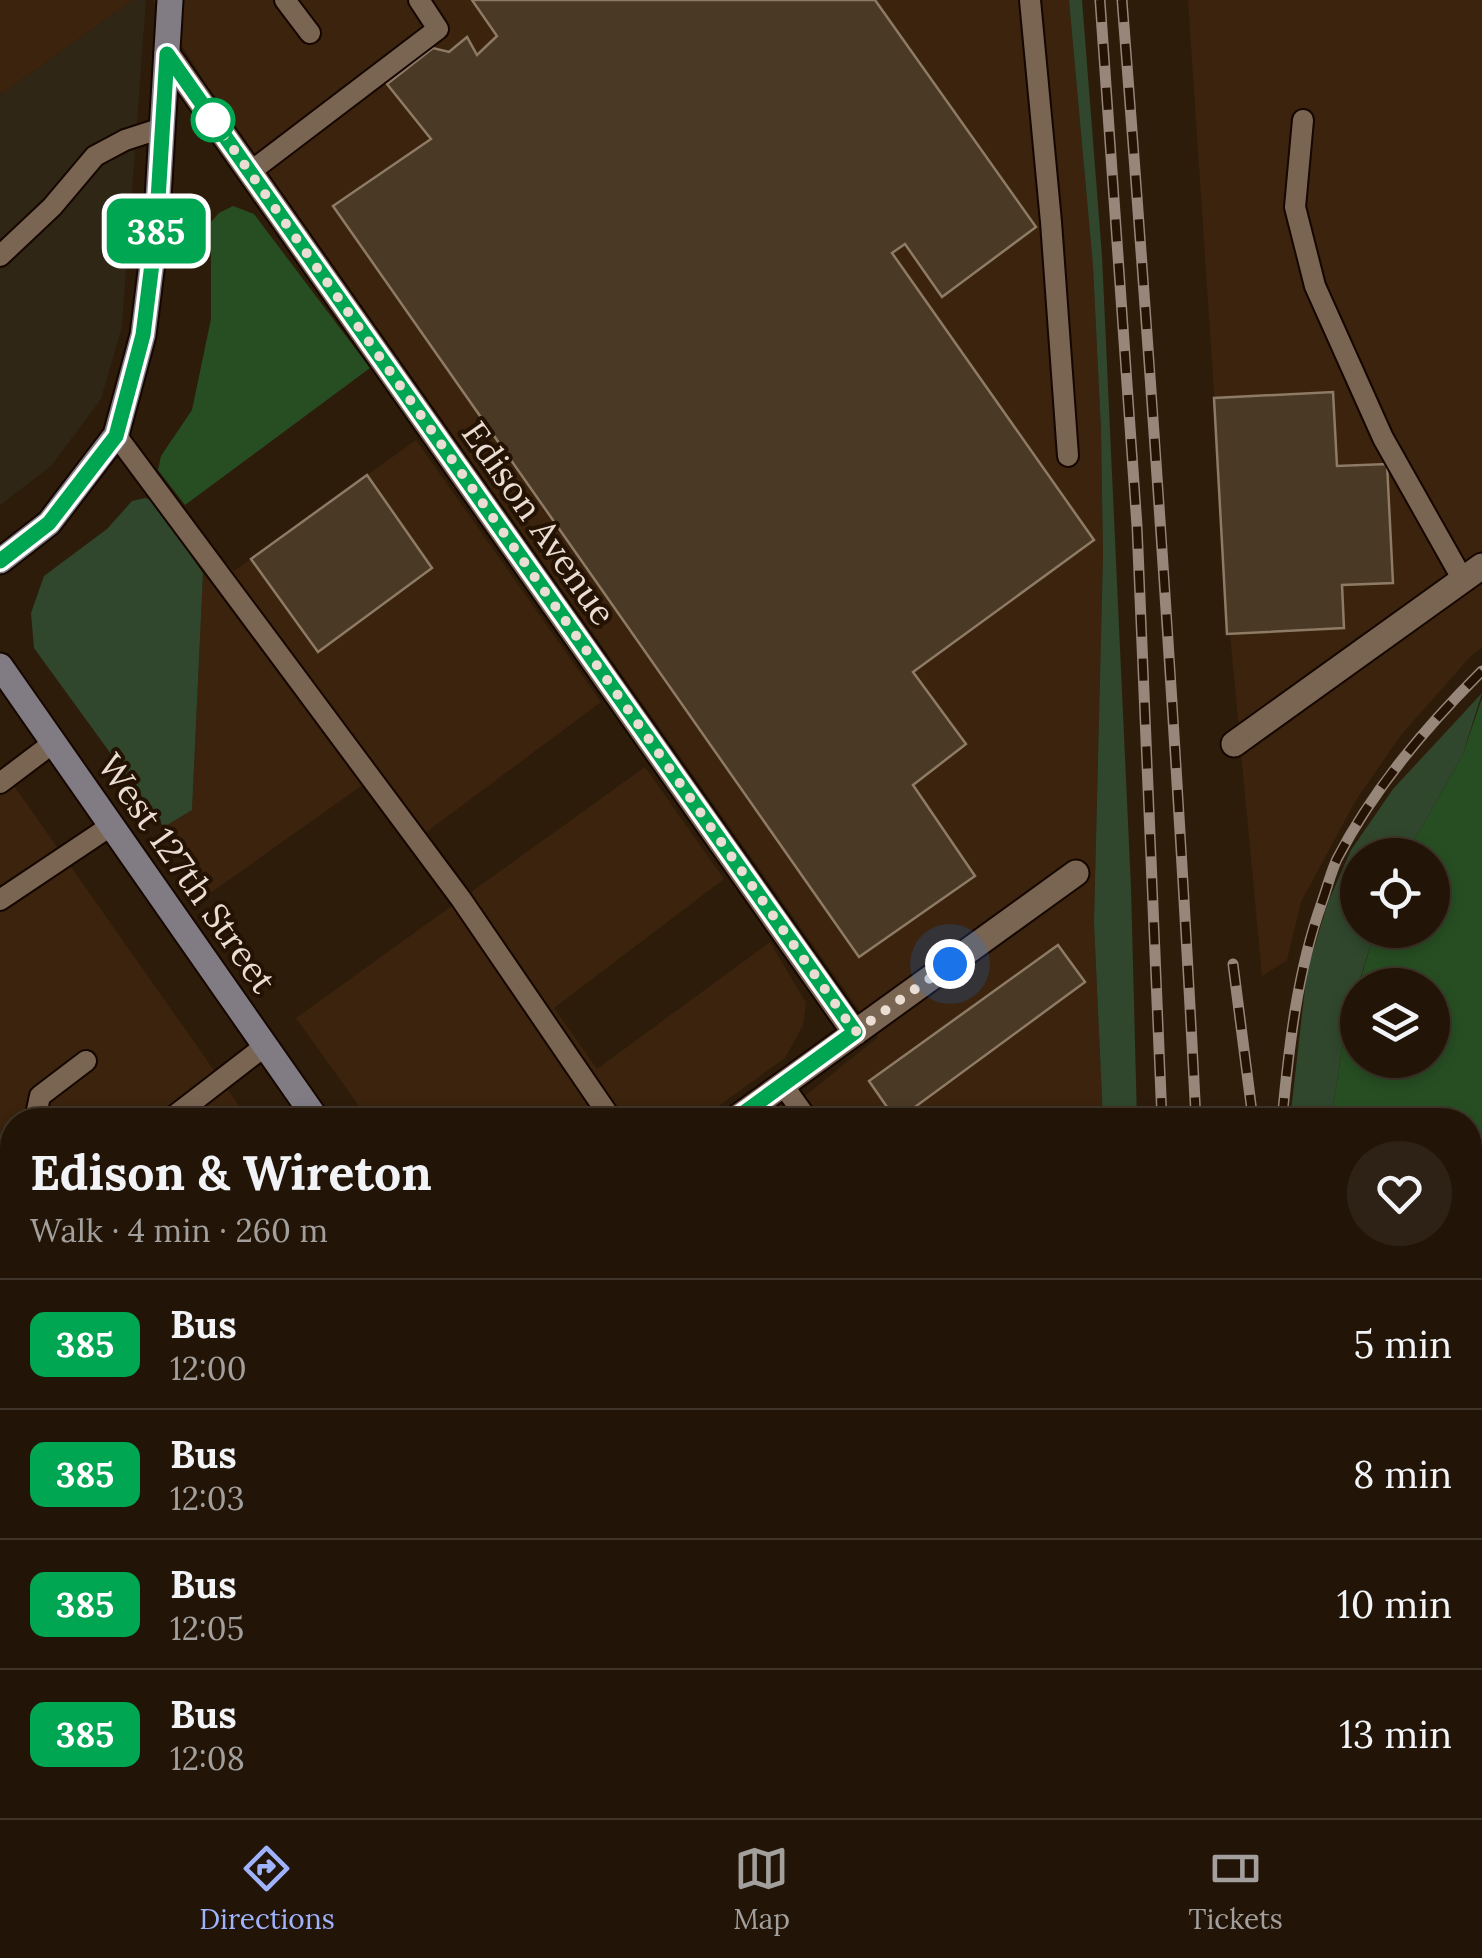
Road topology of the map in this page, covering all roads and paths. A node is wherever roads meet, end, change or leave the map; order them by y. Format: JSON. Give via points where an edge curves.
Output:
{"nodes":[{"id":1,"x":170,"y":0,"type":"edge"},
{"id":2,"x":285,"y":0,"type":"edge"},
{"id":3,"x":418,"y":0,"type":"edge"},
{"id":4,"x":1030,"y":0,"type":"edge"},
{"id":5,"x":310,"y":33,"type":"dead end"},
{"id":6,"x":167,"y":54,"type":"junction"},
{"id":7,"x":1303,"y":120,"type":"dead end"},
{"id":8,"x":162,"y":128,"type":"junction"},
{"id":9,"x":250,"y":172,"type":"junction"},
{"id":10,"x":0,"y":256,"type":"edge"},
{"id":11,"x":116,"y":436,"type":"junction"},
{"id":12,"x":1068,"y":456,"type":"dead end"},
{"id":13,"x":0,"y":561,"type":"edge"},
{"id":14,"x":1472,"y":573,"type":"edge"},
{"id":15,"x":0,"y":666,"type":"edge"},
{"id":16,"x":54,"y":743,"type":"junction"},
{"id":17,"x":1234,"y":744,"type":"dead end"},
{"id":18,"x":0,"y":784,"type":"edge"},
{"id":19,"x":112,"y":826,"type":"junction"},
{"id":20,"x":1076,"y":873,"type":"dead end"},
{"id":21,"x":0,"y":900,"type":"edge"},
{"id":22,"x":855,"y":1032,"type":"junction"},
{"id":23,"x":266,"y":1046,"type":"junction"},
{"id":24,"x":86,"y":1061,"type":"dead end"},
{"id":25,"x":784,"y":1084,"type":"junction"},
{"id":26,"x":38,"y":1108,"type":"edge"},
{"id":27,"x":184,"y":1108,"type":"edge"},
{"id":28,"x":309,"y":1108,"type":"edge"},
{"id":29,"x":604,"y":1108,"type":"edge"},
{"id":30,"x":751,"y":1108,"type":"edge"},
{"id":31,"x":800,"y":1108,"type":"edge"}],
"edges":[{"from":1,"to":6,"type":"street"},
{"from":2,"to":5,"type":"lane"},
{"from":3,"to":9,"type":"lane","via":[[438,29]]},
{"from":4,"to":12,"type":"lane"},
{"from":6,"to":8,"type":"street"},
{"from":6,"to":9,"type":"street","name":"Edison Avenue"},
{"from":7,"to":14,"type":"lane","via":[[1295,207],[1315,286],[1383,438]]},
{"from":8,"to":10,"type":"lane","via":[[96,156]]},
{"from":8,"to":11,"type":"street","via":[[143,335]]},
{"from":9,"to":22,"type":"street","name":"Edison Avenue"},
{"from":11,"to":13,"type":"street","via":[[49,523]]},
{"from":11,"to":29,"type":"lane","via":[[461,899]]},
{"from":14,"to":17,"type":"street"},
{"from":15,"to":16,"type":"street","name":"West 127th Street"},
{"from":16,"to":18,"type":"lane"},
{"from":16,"to":19,"type":"street","name":"West 127th Street"},
{"from":19,"to":21,"type":"lane"},
{"from":19,"to":23,"type":"street","name":"West 127th Street"},
{"from":20,"to":22,"type":"street"},
{"from":22,"to":25,"type":"street"},
{"from":23,"to":27,"type":"lane"},
{"from":23,"to":28,"type":"street","name":"West 127th Street"},
{"from":24,"to":26,"type":"lane","via":[[40,1096]]},
{"from":25,"to":30,"type":"street"},
{"from":25,"to":31,"type":"lane"}]}
